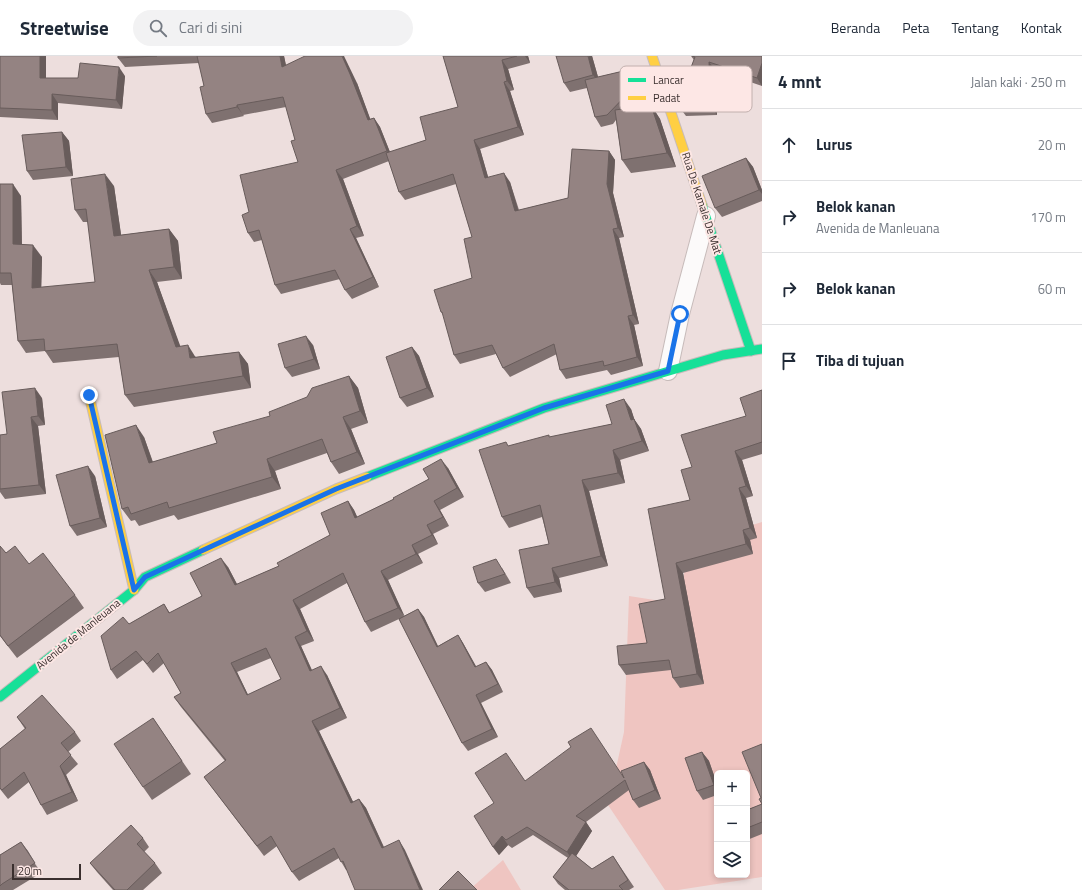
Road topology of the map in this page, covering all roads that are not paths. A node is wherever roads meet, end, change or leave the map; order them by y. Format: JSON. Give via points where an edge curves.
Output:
{"nodes":[{"id":1,"x":652,"y":56,"type":"edge"},
{"id":2,"x":655,"y":66,"type":"edge"},
{"id":3,"x":671,"y":112,"type":"edge"},
{"id":4,"x":706,"y":216,"type":"junction"},
{"id":5,"x":762,"y":349,"type":"edge"},
{"id":6,"x":751,"y":350,"type":"junction"},
{"id":7,"x":668,"y":371,"type":"junction"},
{"id":8,"x":89,"y":395,"type":"dead end"},
{"id":9,"x":134,"y":590,"type":"junction"},
{"id":10,"x":0,"y":696,"type":"edge"}],
"edges":[{"from":1,"to":2,"type":"street","name":"Rua De Kamale De Mat"},
{"from":3,"to":4,"type":"street","name":"Rua De Kamale De Mat"},
{"from":4,"to":6,"type":"street","name":"Rua De Kamale De Mat"},
{"from":4,"to":7,"type":"street"},
{"from":5,"to":6,"type":"street","name":"Avenida de Manleuana"},
{"from":6,"to":7,"type":"street","name":"Avenida de Manleuana","via":[[723,355]]},
{"from":7,"to":9,"type":"street","name":"Avenida de Manleuana","via":[[544,408],[336,489],[145,577]]},
{"from":8,"to":9,"type":"street"},
{"from":9,"to":10,"type":"street","name":"Avenida de Manleuana"}]}
